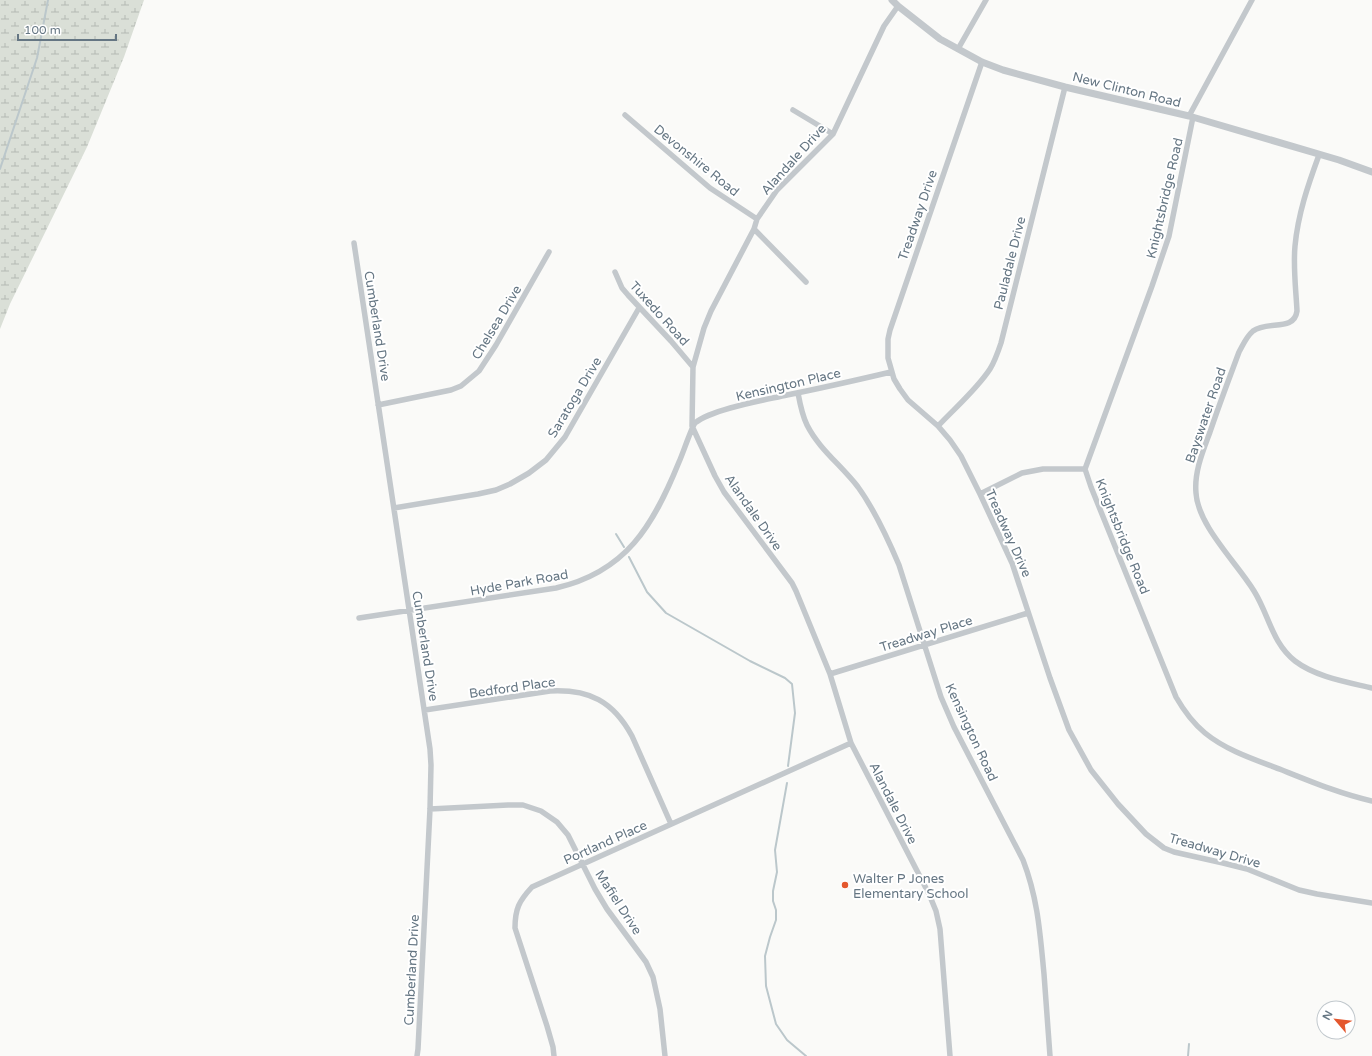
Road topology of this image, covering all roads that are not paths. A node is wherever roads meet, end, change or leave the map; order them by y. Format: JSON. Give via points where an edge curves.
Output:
{"nodes":[{"id":1,"x":892,"y":0,"type":"edge"},
{"id":2,"x":986,"y":0,"type":"edge"},
{"id":3,"x":1252,"y":0,"type":"edge"},
{"id":4,"x":898,"y":6,"type":"junction"},
{"id":5,"x":958,"y":49,"type":"junction"},
{"id":6,"x":982,"y":62,"type":"junction"},
{"id":7,"x":1065,"y":87,"type":"junction"},
{"id":8,"x":793,"y":110,"type":"dead end"},
{"id":9,"x":624,"y":115,"type":"dead end"},
{"id":10,"x":1191,"y":117,"type":"junction"},
{"id":11,"x":833,"y":134,"type":"junction"},
{"id":12,"x":1319,"y":155,"type":"junction"},
{"id":13,"x":1372,"y":172,"type":"edge"},
{"id":14,"x":757,"y":219,"type":"junction"},
{"id":15,"x":754,"y":230,"type":"junction"},
{"id":16,"x":354,"y":243,"type":"dead end"},
{"id":17,"x":550,"y":252,"type":"dead end"},
{"id":18,"x":615,"y":272,"type":"dead end"},
{"id":19,"x":806,"y":282,"type":"dead end"},
{"id":20,"x":639,"y":308,"type":"junction"},
{"id":21,"x":693,"y":367,"type":"junction"},
{"id":22,"x":891,"y":372,"type":"junction"},
{"id":23,"x":798,"y":393,"type":"junction"},
{"id":24,"x":378,"y":405,"type":"junction"},
{"id":25,"x":692,"y":426,"type":"junction"},
{"id":26,"x":938,"y":426,"type":"junction"},
{"id":27,"x":1085,"y":469,"type":"junction"},
{"id":28,"x":980,"y":494,"type":"junction"},
{"id":29,"x":394,"y":508,"type":"junction"},
{"id":30,"x":410,"y":610,"type":"junction"},
{"id":31,"x":1028,"y":613,"type":"junction"},
{"id":32,"x":359,"y":618,"type":"dead end"},
{"id":33,"x":925,"y":645,"type":"junction"},
{"id":34,"x":830,"y":674,"type":"junction"},
{"id":35,"x":1372,"y":688,"type":"edge"},
{"id":36,"x":425,"y":710,"type":"junction"},
{"id":37,"x":851,"y":743,"type":"junction"},
{"id":38,"x":1372,"y":800,"type":"edge"},
{"id":39,"x":430,"y":809,"type":"junction"},
{"id":40,"x":671,"y":824,"type":"junction"},
{"id":41,"x":582,"y":864,"type":"junction"},
{"id":42,"x":1372,"y":903,"type":"edge"},
{"id":43,"x":417,"y":1056,"type":"edge"},
{"id":44,"x":554,"y":1056,"type":"edge"},
{"id":45,"x":665,"y":1056,"type":"edge"},
{"id":46,"x":950,"y":1056,"type":"edge"},
{"id":47,"x":1050,"y":1056,"type":"edge"}],
"edges":[{"from":1,"to":4,"type":"street","name":"New Clinton Road"},
{"from":2,"to":5,"type":"street"},
{"from":3,"to":10,"type":"street","name":"Knightsbridge Road"},
{"from":4,"to":5,"type":"street","name":"New Clinton Road"},
{"from":4,"to":11,"type":"street","name":"Alandale Drive","via":[[884,26]]},
{"from":5,"to":6,"type":"street","name":"New Clinton Road"},
{"from":6,"to":7,"type":"street","name":"New Clinton Road"},
{"from":6,"to":22,"type":"street","name":"Treadway Drive","via":[[890,330],[888,351]]},
{"from":7,"to":10,"type":"street","name":"New Clinton Road"},
{"from":7,"to":26,"type":"street","name":"Pauladale Drive","via":[[997,354],[978,383]]},
{"from":8,"to":11,"type":"street"},
{"from":9,"to":14,"type":"street","name":"Devonshire Road","via":[[710,188]]},
{"from":10,"to":12,"type":"street","name":"New Clinton Road"},
{"from":10,"to":27,"type":"street","name":"Knightsbridge Road","via":[[1167,243]]},
{"from":11,"to":14,"type":"street","name":"Alandale Drive","via":[[777,190]]},
{"from":12,"to":13,"type":"street","name":"New Clinton Road"},
{"from":12,"to":35,"type":"street","name":"Bayswater Road","via":[[1302,202],[1298,224],[1295,248],[1296,318],[1292,322],[1261,327],[1247,337],[1239,352],[1201,455],[1196,495],[1201,516],[1255,592],[1282,648],[1295,660],[1322,675]]},
{"from":14,"to":15,"type":"street","name":"Alandale Drive"},
{"from":15,"to":19,"type":"street"},
{"from":15,"to":21,"type":"street","name":"Alandale Drive","via":[[711,311]]},
{"from":16,"to":24,"type":"street","name":"Cumberland Drive"},
{"from":17,"to":24,"type":"street","name":"Chelsea Drive","via":[[480,371],[461,386],[451,390]]},
{"from":18,"to":20,"type":"street","name":"Tuxedo Road","via":[[622,288]]},
{"from":20,"to":21,"type":"street","name":"Tuxedo Road"},
{"from":20,"to":29,"type":"street","name":"Saratoga Drive","via":[[565,437],[546,460],[528,474],[496,490]]},
{"from":21,"to":25,"type":"street","name":"Alandale Drive"},
{"from":22,"to":23,"type":"street","name":"Kensington Place"},
{"from":22,"to":26,"type":"street","name":"Treadway Drive","via":[[908,400]]},
{"from":23,"to":25,"type":"street","name":"Kensington Place","via":[[717,413],[703,418]]},
{"from":23,"to":33,"type":"street","name":"Kensington Road","via":[[807,425],[859,488],[890,544]]},
{"from":24,"to":29,"type":"street","name":"Cumberland Drive"},
{"from":25,"to":30,"type":"street","name":"Hyde Park Road","via":[[677,468],[653,516],[632,547],[606,568],[592,576],[556,588]]},
{"from":25,"to":34,"type":"street","name":"Alandale Drive","via":[[714,476],[724,492],[792,583]]},
{"from":26,"to":28,"type":"street","name":"Treadway Drive","via":[[960,456]]},
{"from":27,"to":28,"type":"street","via":[[1043,469],[1022,473]]},
{"from":27,"to":38,"type":"street","name":"Knightsbridge Road","via":[[1176,697],[1194,723],[1214,740],[1237,752],[1325,787]]},
{"from":28,"to":31,"type":"street","name":"Treadway Drive","via":[[1012,563]]},
{"from":29,"to":30,"type":"street","name":"Cumberland Drive"},
{"from":30,"to":32,"type":"street","name":"Hyde Park Road"},
{"from":30,"to":36,"type":"street","name":"Cumberland Drive"},
{"from":31,"to":33,"type":"street","name":"Treadway Place"},
{"from":31,"to":42,"type":"street","name":"Treadway Drive","via":[[1069,730],[1083,757],[1103,787],[1150,838],[1174,852],[1247,869],[1299,890]]},
{"from":33,"to":34,"type":"street","name":"Treadway Place"},
{"from":33,"to":47,"type":"street","name":"Kensington Road","via":[[941,697],[954,727],[1023,860],[1030,879],[1040,928]]},
{"from":34,"to":37,"type":"street","name":"Alandale Drive"},
{"from":36,"to":39,"type":"street","name":"Cumberland Drive","via":[[431,765]]},
{"from":36,"to":40,"type":"street","name":"Bedford Place","via":[[567,690],[601,701],[625,723]]},
{"from":37,"to":40,"type":"street","name":"Portland Place"},
{"from":37,"to":46,"type":"street","name":"Alandale Drive","via":[[936,911],[940,929]]},
{"from":39,"to":41,"type":"street","name":"Mafiel Drive","via":[[523,805],[541,811],[557,822],[568,835]]},
{"from":39,"to":43,"type":"street","name":"Cumberland Drive"},
{"from":40,"to":41,"type":"street","name":"Portland Place"},
{"from":41,"to":44,"type":"street","name":"Portland Place","via":[[532,887],[520,901],[515,917],[515,928],[547,1026]]},
{"from":41,"to":45,"type":"street","name":"Mafiel Drive","via":[[607,909],[646,962],[653,977],[660,1009]]}]}
